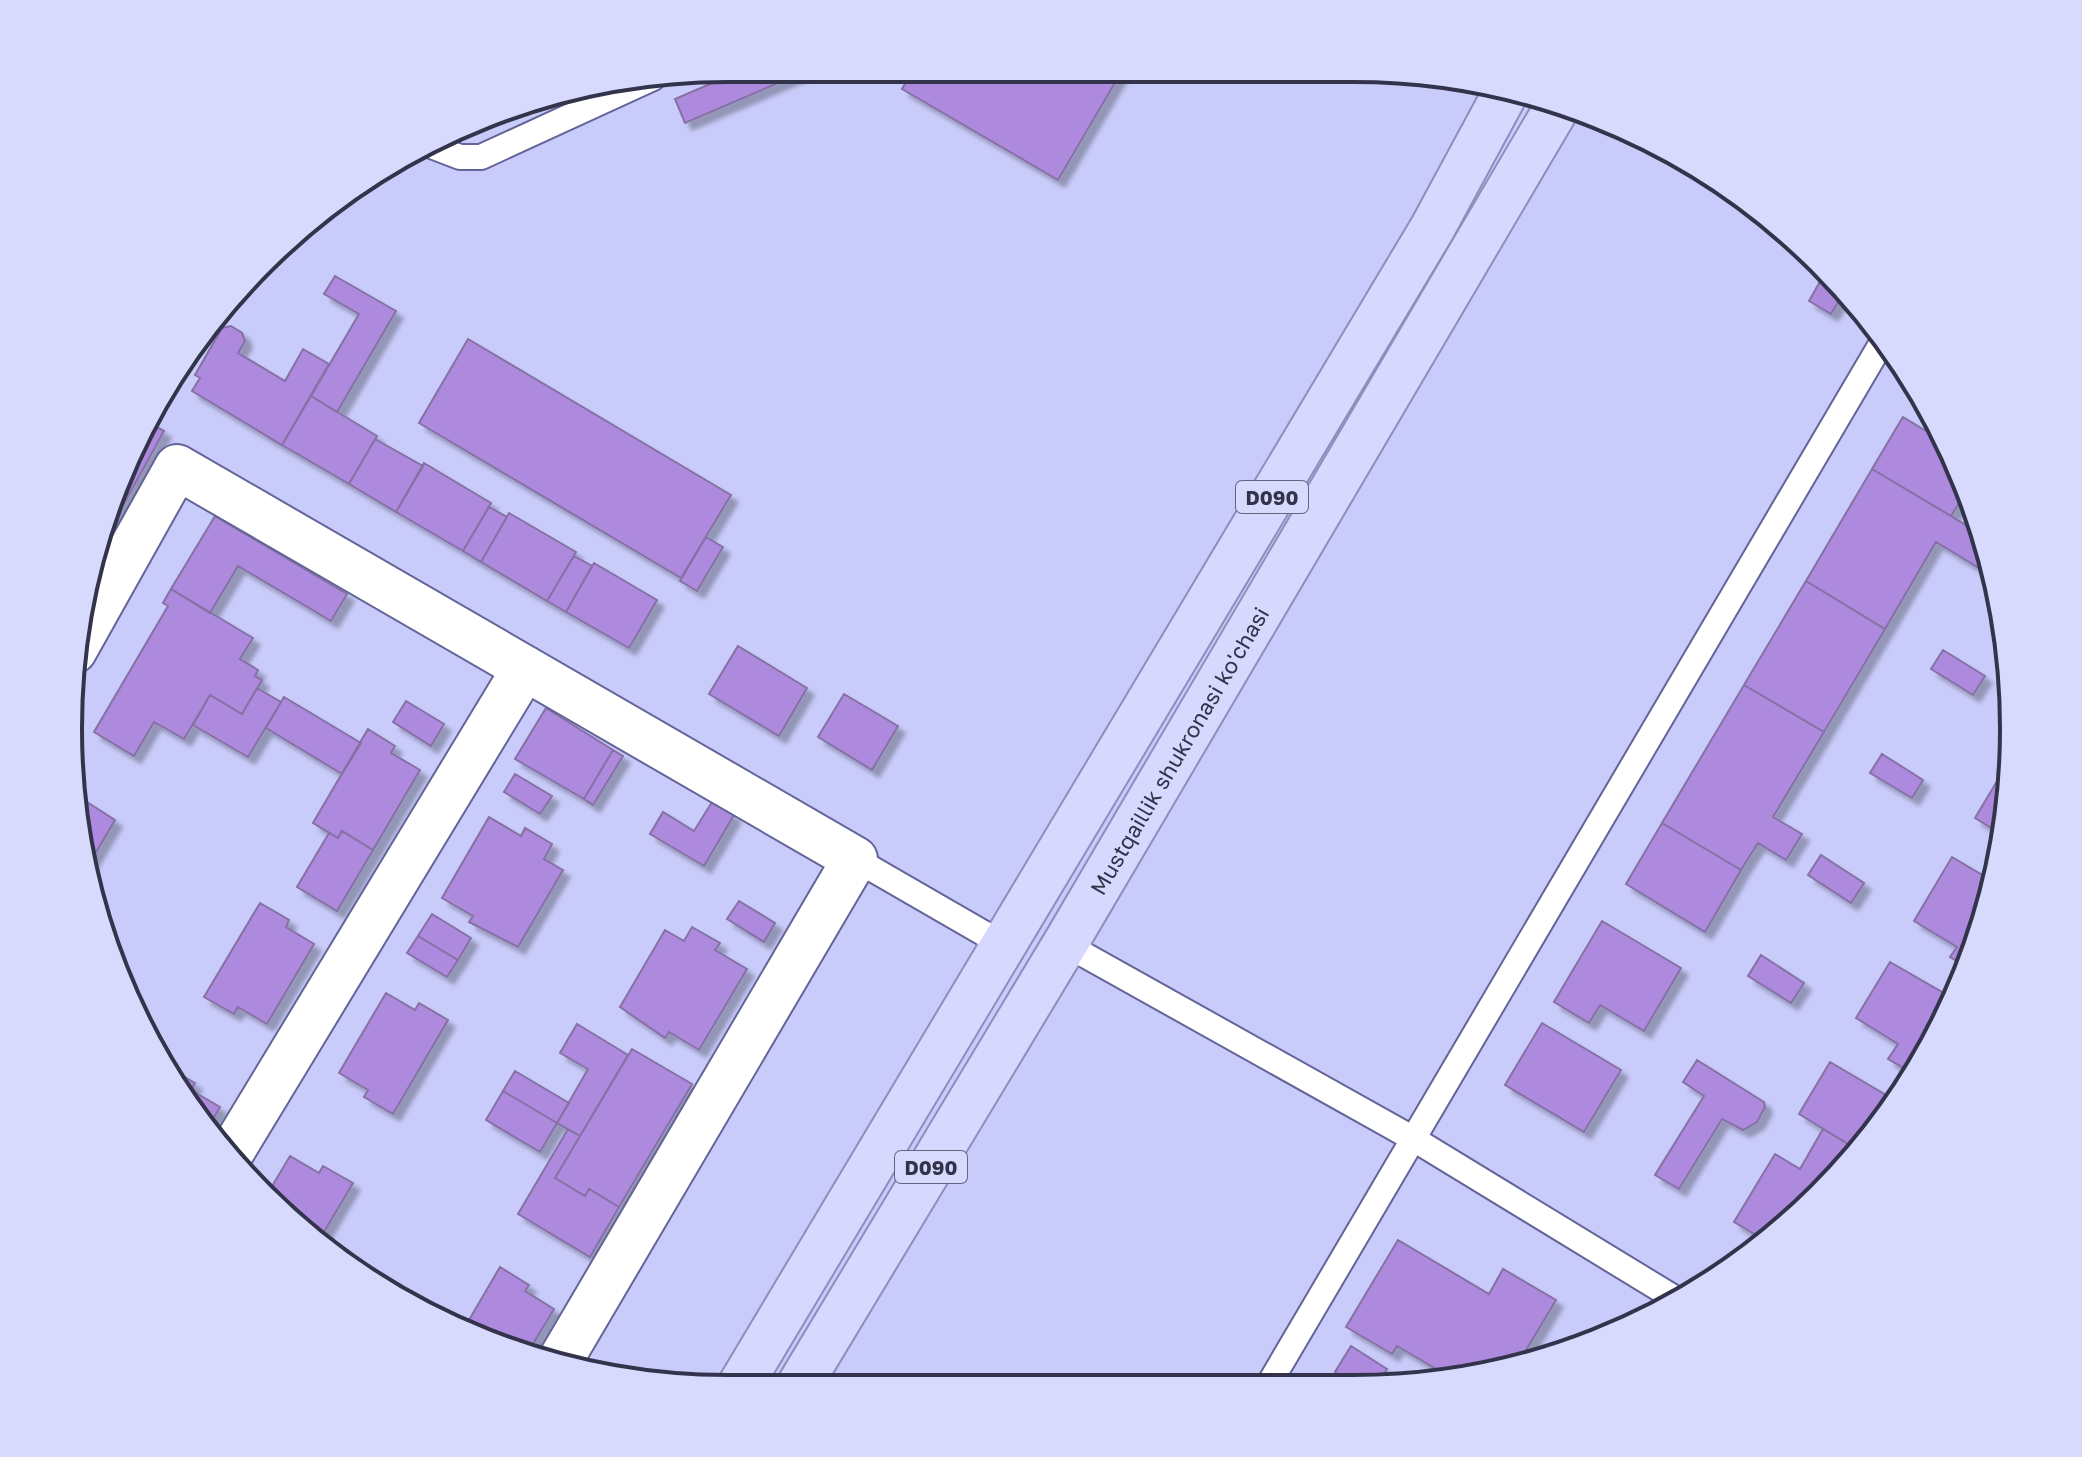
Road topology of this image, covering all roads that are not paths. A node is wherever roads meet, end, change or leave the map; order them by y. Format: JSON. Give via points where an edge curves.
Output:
{"nodes":[{"id":1,"x":625,"y":91,"type":"edge"},
{"id":2,"x":1502,"y":99,"type":"edge"},
{"id":3,"x":1553,"y":114,"type":"edge"},
{"id":4,"x":441,"y":150,"type":"edge"},
{"id":5,"x":1877,"y":350,"type":"edge"},
{"id":6,"x":91,"y":620,"type":"edge"},
{"id":7,"x":525,"y":668,"type":"junction"},
{"id":8,"x":855,"y":859,"type":"junction"},
{"id":9,"x":1065,"y":944,"type":"junction"},
{"id":10,"x":1004,"y":945,"type":"junction"},
{"id":11,"x":1412,"y":1138,"type":"junction"},
{"id":12,"x":235,"y":1146,"type":"edge"},
{"id":13,"x":1667,"y":1293,"type":"edge"},
{"id":14,"x":564,"y":1354,"type":"edge"},
{"id":15,"x":746,"y":1375,"type":"edge"},
{"id":16,"x":805,"y":1375,"type":"edge"},
{"id":17,"x":1274,"y":1375,"type":"edge"}],
"edges":[{"from":1,"to":4,"type":"lane","via":[[481,157]]},
{"from":2,"to":10,"type":"main road","number":"D090","via":[[1433,227]]},
{"from":3,"to":9,"type":"main road","name":"Mustqaillik shukronasi ko'chasi","number":"D090"},
{"from":5,"to":11,"type":"lane"},
{"from":6,"to":7,"type":"street","via":[[177,467]]},
{"from":7,"to":8,"type":"street"},
{"from":7,"to":12,"type":"street"},
{"from":8,"to":10,"type":"lane"},
{"from":8,"to":14,"type":"street"},
{"from":9,"to":11,"type":"lane"},
{"from":9,"to":16,"type":"main road","name":"Mustqaillik shukronasi ko'chasi","number":"D090"},
{"from":10,"to":15,"type":"main road","number":"D090"},
{"from":11,"to":13,"type":"lane"},
{"from":11,"to":17,"type":"lane"}]}
